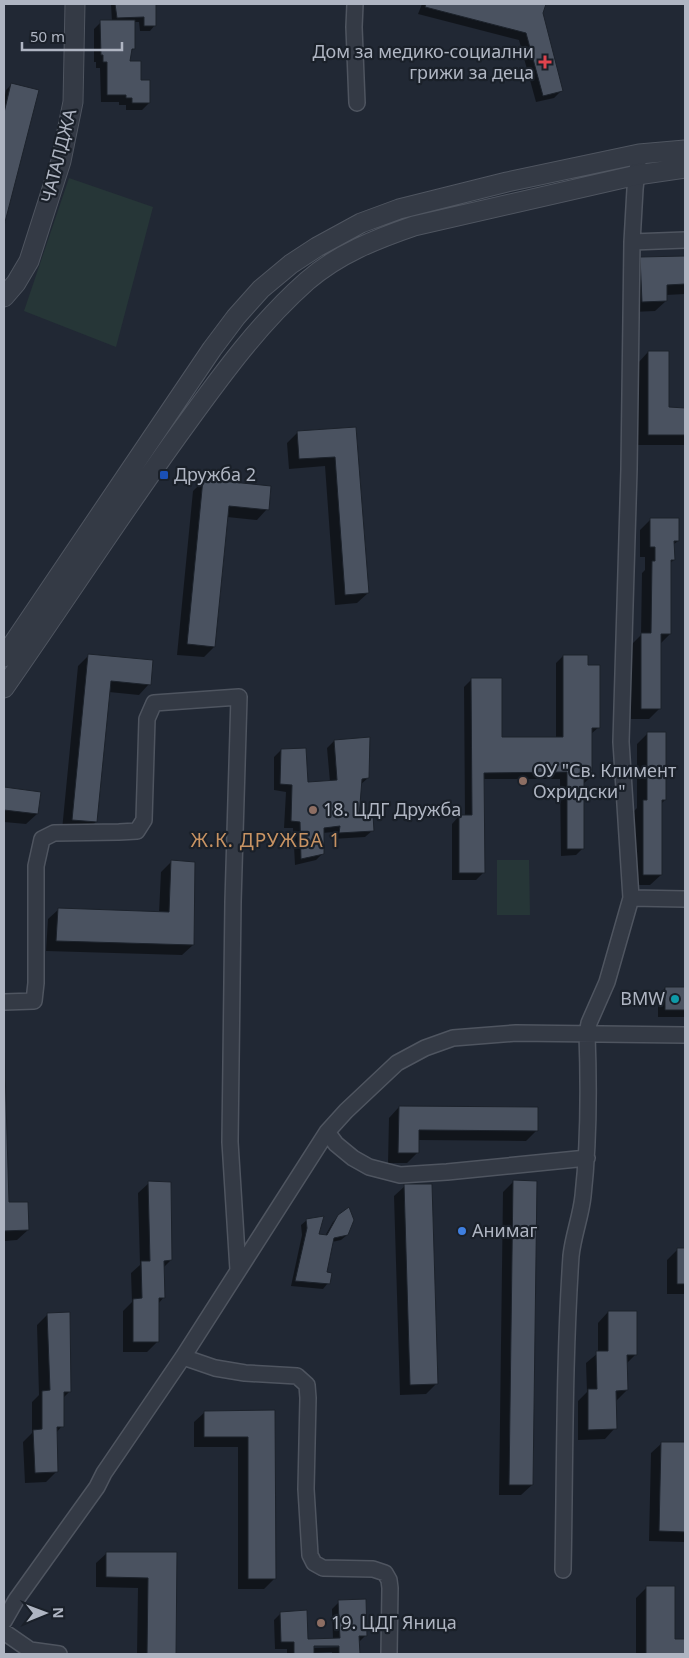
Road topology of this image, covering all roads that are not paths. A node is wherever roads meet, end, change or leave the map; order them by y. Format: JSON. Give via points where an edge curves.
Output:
{"nodes":[{"id":1,"x":75,"y":4,"type":"edge"},
{"id":2,"x":355,"y":4,"type":"edge"},
{"id":3,"x":357,"y":103,"type":"dead end"},
{"id":4,"x":685,"y":150,"type":"edge"},
{"id":5,"x":639,"y":154,"type":"junction"},
{"id":6,"x":685,"y":168,"type":"edge"},
{"id":7,"x":637,"y":175,"type":"junction"},
{"id":8,"x":685,"y":240,"type":"edge"},
{"id":9,"x":632,"y":242,"type":"junction"},
{"id":10,"x":4,"y":297,"type":"edge"},
{"id":11,"x":4,"y":657,"type":"edge"},
{"id":12,"x":4,"y":688,"type":"edge"},
{"id":13,"x":631,"y":898,"type":"junction"},
{"id":14,"x":685,"y":899,"type":"edge"},
{"id":15,"x":4,"y":1002,"type":"edge"},
{"id":16,"x":587,"y":1034,"type":"junction"},
{"id":17,"x":685,"y":1035,"type":"edge"},
{"id":18,"x":327,"y":1132,"type":"junction"},
{"id":19,"x":587,"y":1158,"type":"junction"},
{"id":20,"x":238,"y":1270,"type":"junction"},
{"id":21,"x":183,"y":1357,"type":"junction"},
{"id":22,"x":563,"y":1570,"type":"dead end"},
{"id":23,"x":4,"y":1621,"type":"edge"},
{"id":24,"x":4,"y":1632,"type":"edge"},
{"id":25,"x":59,"y":1654,"type":"edge"},
{"id":26,"x":389,"y":1654,"type":"edge"}],
"edges":[{"from":1,"to":10,"type":"street","name":"ЧАТАЛДЖА","via":[[73,102],[61,160],[29,261]]},
{"from":2,"to":3,"type":"street"},
{"from":4,"to":5,"type":"street"},
{"from":5,"to":7,"type":"street"},
{"from":5,"to":11,"type":"street","via":[[399,209],[360,223],[291,264],[261,290],[212,349]]},
{"from":6,"to":7,"type":"street"},
{"from":7,"to":9,"type":"street"},
{"from":7,"to":12,"type":"street","via":[[382,236],[344,255],[308,280],[261,326],[224,372]]},
{"from":8,"to":9,"type":"street"},
{"from":9,"to":13,"type":"street","via":[[630,468],[621,742]]},
{"from":13,"to":14,"type":"street"},
{"from":13,"to":16,"type":"street","via":[[607,982]]},
{"from":15,"to":20,"type":"street","via":[[34,1001],[36,866],[42,839],[54,833],[137,830],[144,820],[146,719],[154,704],[239,697],[230,1132]]},
{"from":16,"to":17,"type":"street"},
{"from":16,"to":18,"type":"street","via":[[516,1033],[453,1038],[425,1048],[396,1063]]},
{"from":16,"to":19,"type":"street"},
{"from":18,"to":19,"type":"street","via":[[353,1158],[369,1167],[400,1175]]},
{"from":18,"to":20,"type":"street"},
{"from":19,"to":22,"type":"street","via":[[583,1199],[571,1253]]},
{"from":20,"to":21,"type":"street"},
{"from":21,"to":23,"type":"street"},
{"from":21,"to":26,"type":"street","via":[[215,1368],[245,1373],[297,1376],[307,1385],[306,1489],[310,1555],[314,1563],[323,1568],[386,1573],[390,1588]]},
{"from":24,"to":25,"type":"street","via":[[30,1650]]}]}
